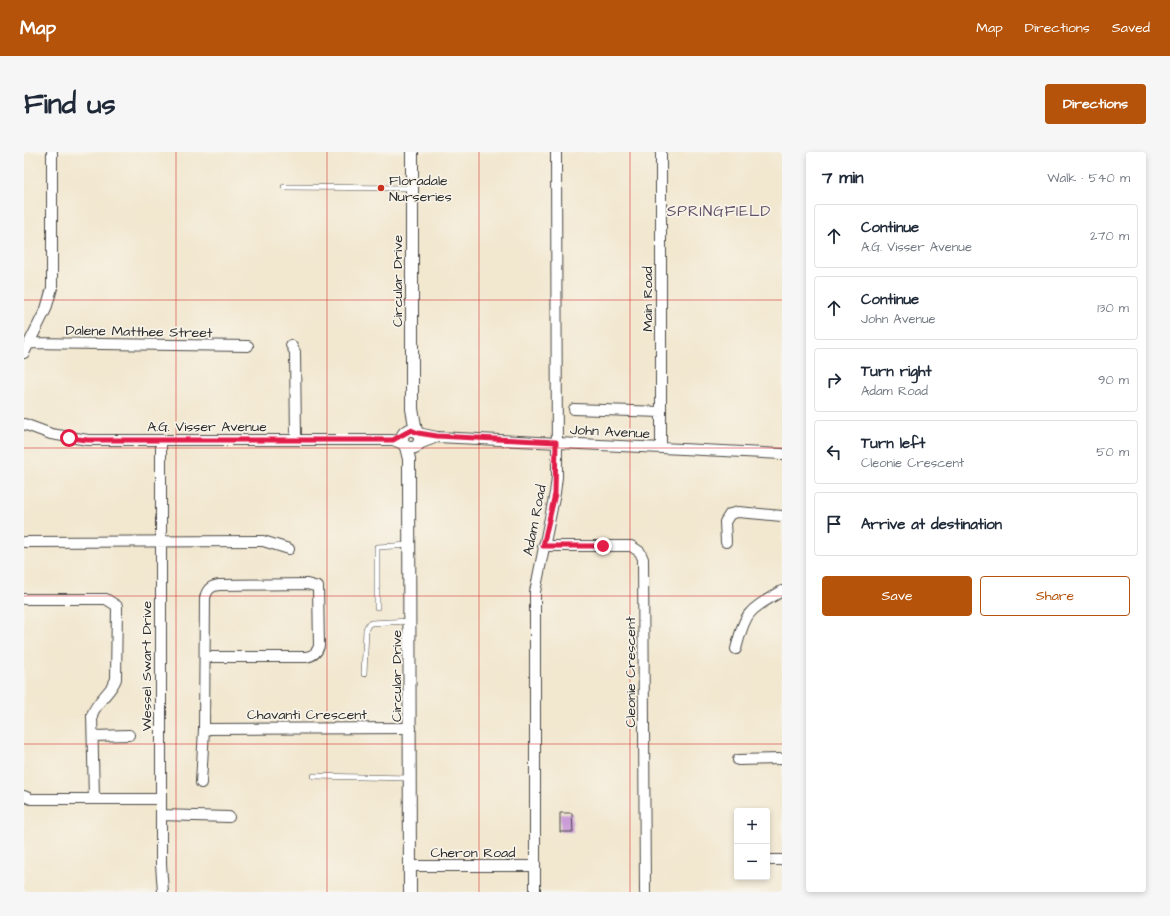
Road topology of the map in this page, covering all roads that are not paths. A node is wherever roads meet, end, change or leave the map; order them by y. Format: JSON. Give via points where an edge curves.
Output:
{"nodes":[{"id":1,"x":52,"y":152,"type":"edge"},
{"id":2,"x":412,"y":152,"type":"edge"},
{"id":3,"x":556,"y":152,"type":"edge"},
{"id":4,"x":661,"y":152,"type":"edge"},
{"id":5,"x":284,"y":187,"type":"dead end"},
{"id":6,"x":412,"y":188,"type":"junction"},
{"id":7,"x":29,"y":343,"type":"junction"},
{"id":8,"x":291,"y":345,"type":"dead end"},
{"id":9,"x":248,"y":346,"type":"dead end"},
{"id":10,"x":24,"y":352,"type":"edge"},
{"id":11,"x":574,"y":409,"type":"dead end"},
{"id":12,"x":661,"y":412,"type":"junction"},
{"id":13,"x":24,"y":424,"type":"edge"},
{"id":14,"x":296,"y":439,"type":"junction"},
{"id":15,"x":409,"y":439,"type":"junction"},
{"id":16,"x":161,"y":440,"type":"junction"},
{"id":17,"x":556,"y":442,"type":"junction"},
{"id":18,"x":661,"y":447,"type":"junction"},
{"id":19,"x":782,"y":454,"type":"edge"},
{"id":20,"x":782,"y":516,"type":"edge"},
{"id":21,"x":160,"y":541,"type":"junction"},
{"id":22,"x":24,"y":542,"type":"edge"},
{"id":23,"x":726,"y":542,"type":"dead end"},
{"id":24,"x":411,"y":545,"type":"junction"},
{"id":25,"x":543,"y":546,"type":"junction"},
{"id":26,"x":289,"y":549,"type":"dead end"},
{"id":27,"x":782,"y":591,"type":"edge"},
{"id":28,"x":24,"y":599,"type":"edge"},
{"id":29,"x":377,"y":607,"type":"dead end"},
{"id":30,"x":410,"y":621,"type":"junction"},
{"id":31,"x":736,"y":648,"type":"dead end"},
{"id":32,"x":205,"y":657,"type":"junction"},
{"id":33,"x":364,"y":674,"type":"dead end"},
{"id":34,"x":204,"y":728,"type":"junction"},
{"id":35,"x":410,"y":728,"type":"junction"},
{"id":36,"x":129,"y":735,"type":"dead end"},
{"id":37,"x":93,"y":736,"type":"junction"},
{"id":38,"x":782,"y":759,"type":"edge"},
{"id":39,"x":738,"y":760,"type":"dead end"},
{"id":40,"x":314,"y":776,"type":"dead end"},
{"id":41,"x":410,"y":778,"type":"junction"},
{"id":42,"x":201,"y":783,"type":"dead end"},
{"id":43,"x":24,"y":796,"type":"edge"},
{"id":44,"x":94,"y":798,"type":"junction"},
{"id":45,"x":160,"y":799,"type":"junction"},
{"id":46,"x":160,"y":815,"type":"junction"},
{"id":47,"x":229,"y":817,"type":"dead end"},
{"id":48,"x":770,"y":860,"type":"edge"},
{"id":49,"x":782,"y":860,"type":"edge"},
{"id":50,"x":410,"y":866,"type":"junction"},
{"id":51,"x":535,"y":866,"type":"junction"},
{"id":52,"x":163,"y":892,"type":"edge"},
{"id":53,"x":410,"y":892,"type":"edge"},
{"id":54,"x":535,"y":892,"type":"edge"},
{"id":55,"x":645,"y":892,"type":"edge"}],
"edges":[{"from":1,"to":7,"type":"street","via":[[52,288],[46,310]]},
{"from":2,"to":6,"type":"street","name":"Circular Drive"},
{"from":3,"to":17,"type":"street","name":"Adam Road"},
{"from":4,"to":12,"type":"street","name":"Main Road"},
{"from":5,"to":6,"type":"lane"},
{"from":6,"to":15,"type":"street","name":"Circular Drive","via":[[412,409]]},
{"from":7,"to":9,"type":"street","name":"Dalene Matthee Street"},
{"from":7,"to":10,"type":"street"},
{"from":8,"to":14,"type":"street","via":[[295,352]]},
{"from":11,"to":12,"type":"street"},
{"from":12,"to":18,"type":"street","name":"Main Road"},
{"from":13,"to":16,"type":"street","name":"A.G. Visser Avenue","via":[[69,438]]},
{"from":14,"to":15,"type":"street","name":"A.G. Visser Avenue"},
{"from":14,"to":16,"type":"street","name":"A.G. Visser Avenue"},
{"from":15,"to":17,"type":"street","name":"John Avenue","via":[[437,436]]},
{"from":15,"to":24,"type":"street","name":"Circular Drive"},
{"from":16,"to":21,"type":"street","name":"Wessel Swart Drive"},
{"from":17,"to":18,"type":"street","name":"John Avenue"},
{"from":17,"to":25,"type":"street","name":"Adam Road","via":[[555,494]]},
{"from":18,"to":19,"type":"street","name":"John Avenue"},
{"from":20,"to":23,"type":"street","via":[[738,512],[730,514],[725,522]]},
{"from":21,"to":22,"type":"street"},
{"from":21,"to":26,"type":"street","via":[[263,542]]},
{"from":21,"to":45,"type":"street","name":"Wessel Swart Drive"},
{"from":24,"to":29,"type":"lane","via":[[377,547]]},
{"from":24,"to":30,"type":"street","name":"Circular Drive"},
{"from":25,"to":51,"type":"street","name":"Adam Road","via":[[535,599]]},
{"from":25,"to":55,"type":"street","name":"Cleonie Crescent","via":[[630,546],[640,552],[644,559]]},
{"from":27,"to":31,"type":"street","via":[[758,605],[746,616]]},
{"from":28,"to":37,"type":"street","via":[[106,599],[117,606],[116,675],[112,687],[94,708]]},
{"from":30,"to":33,"type":"lane","via":[[368,625]]},
{"from":30,"to":35,"type":"street","name":"Circular Drive"},
{"from":32,"to":32,"type":"street","via":[[205,598],[210,588],[219,585],[307,584],[318,587],[319,646],[312,656]]},
{"from":32,"to":34,"type":"street"},
{"from":34,"to":35,"type":"street","name":"Chavanti Crescent"},
{"from":34,"to":42,"type":"street"},
{"from":35,"to":41,"type":"street","name":"Circular Drive"},
{"from":36,"to":37,"type":"street"},
{"from":37,"to":44,"type":"street"},
{"from":38,"to":39,"type":"street"},
{"from":40,"to":41,"type":"lane"},
{"from":41,"to":50,"type":"street","name":"Circular Drive"},
{"from":43,"to":44,"type":"street","via":[[31,799]]},
{"from":44,"to":45,"type":"street"},
{"from":45,"to":46,"type":"street","name":"Wessel Swart Drive"},
{"from":46,"to":47,"type":"street"},
{"from":46,"to":52,"type":"street","name":"Wessel Swart Drive"},
{"from":48,"to":49,"type":"street"},
{"from":50,"to":51,"type":"street","name":"Cheron Road"},
{"from":50,"to":53,"type":"street","name":"Circular Drive"},
{"from":51,"to":54,"type":"street","name":"Adam Road"}]}
